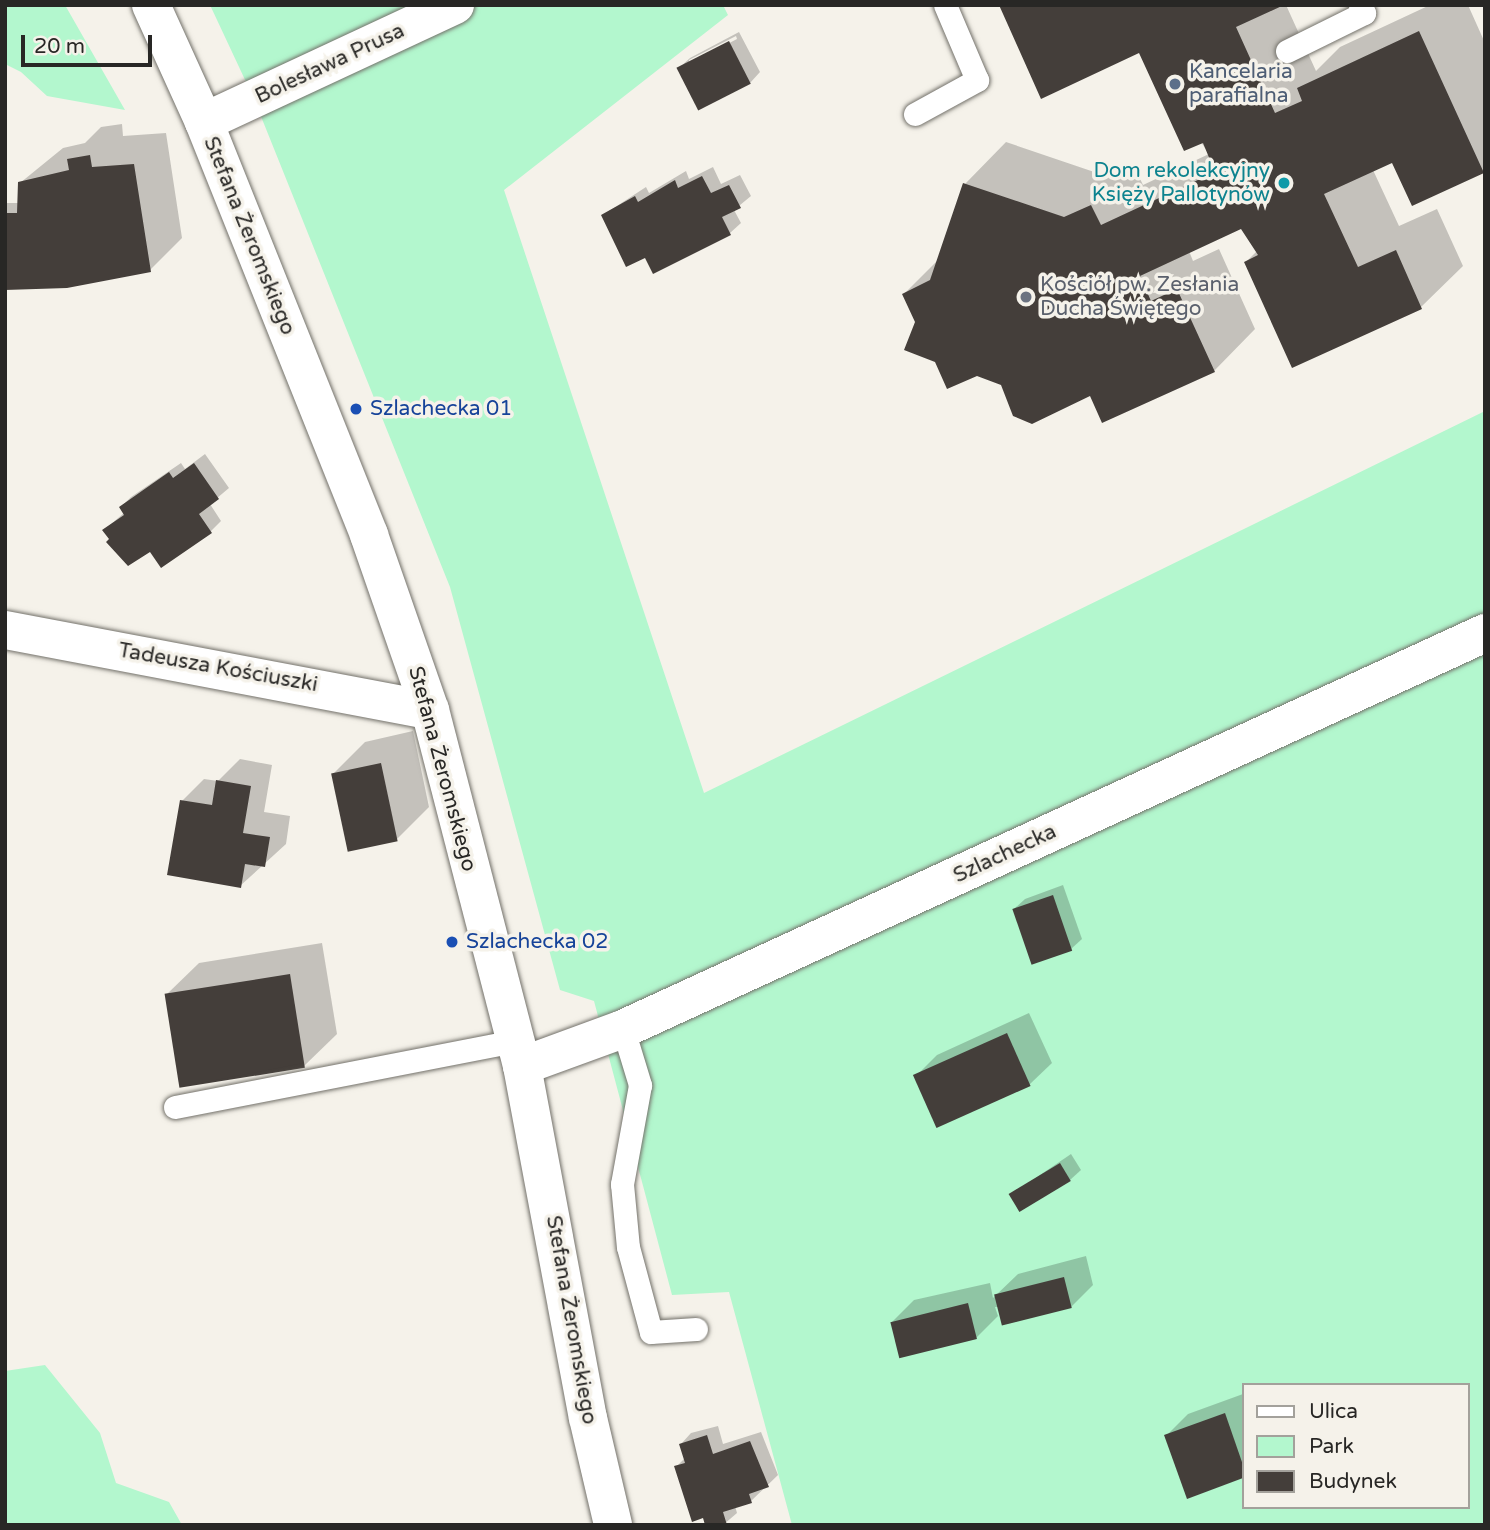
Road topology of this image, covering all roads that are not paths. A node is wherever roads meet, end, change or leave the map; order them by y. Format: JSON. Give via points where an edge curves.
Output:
{"nodes":[{"id":1,"x":151,"y":5,"type":"edge"},
{"id":2,"x":455,"y":5,"type":"edge"},
{"id":3,"x":945,"y":5,"type":"edge"},
{"id":4,"x":1360,"y":5,"type":"edge"},
{"id":5,"x":1287,"y":51,"type":"dead end"},
{"id":6,"x":915,"y":114,"type":"dead end"},
{"id":7,"x":204,"y":122,"type":"junction"},
{"id":8,"x":5,"y":630,"type":"edge"},
{"id":9,"x":1485,"y":634,"type":"edge"},
{"id":10,"x":430,"y":710,"type":"junction"},
{"id":11,"x":623,"y":1029,"type":"junction"},
{"id":12,"x":519,"y":1053,"type":"junction"},
{"id":13,"x":175,"y":1108,"type":"dead end"},
{"id":14,"x":696,"y":1329,"type":"dead end"},
{"id":15,"x":613,"y":1525,"type":"edge"}],
"edges":[{"from":1,"to":7,"type":"street","name":"Stefana Żeromskiego"},
{"from":2,"to":7,"type":"street","name":"Bolesława Prusa"},
{"from":3,"to":6,"type":"lane","via":[[977,80]]},
{"from":4,"to":5,"type":"lane","via":[[1364,13]]},
{"from":7,"to":10,"type":"street","name":"Stefana Żeromskiego","via":[[369,535]]},
{"from":8,"to":10,"type":"street","name":"Tadeusza Kościuszki"},
{"from":9,"to":11,"type":"street","name":"Szlachecka"},
{"from":10,"to":12,"type":"street","name":"Stefana Żeromskiego"},
{"from":11,"to":12,"type":"street","name":"Szlachecka"},
{"from":11,"to":14,"type":"lane","via":[[640,1086],[622,1184],[628,1247],[651,1332]]},
{"from":12,"to":13,"type":"lane"},
{"from":12,"to":15,"type":"street","name":"Stefana Żeromskiego","via":[[588,1418]]}]}
